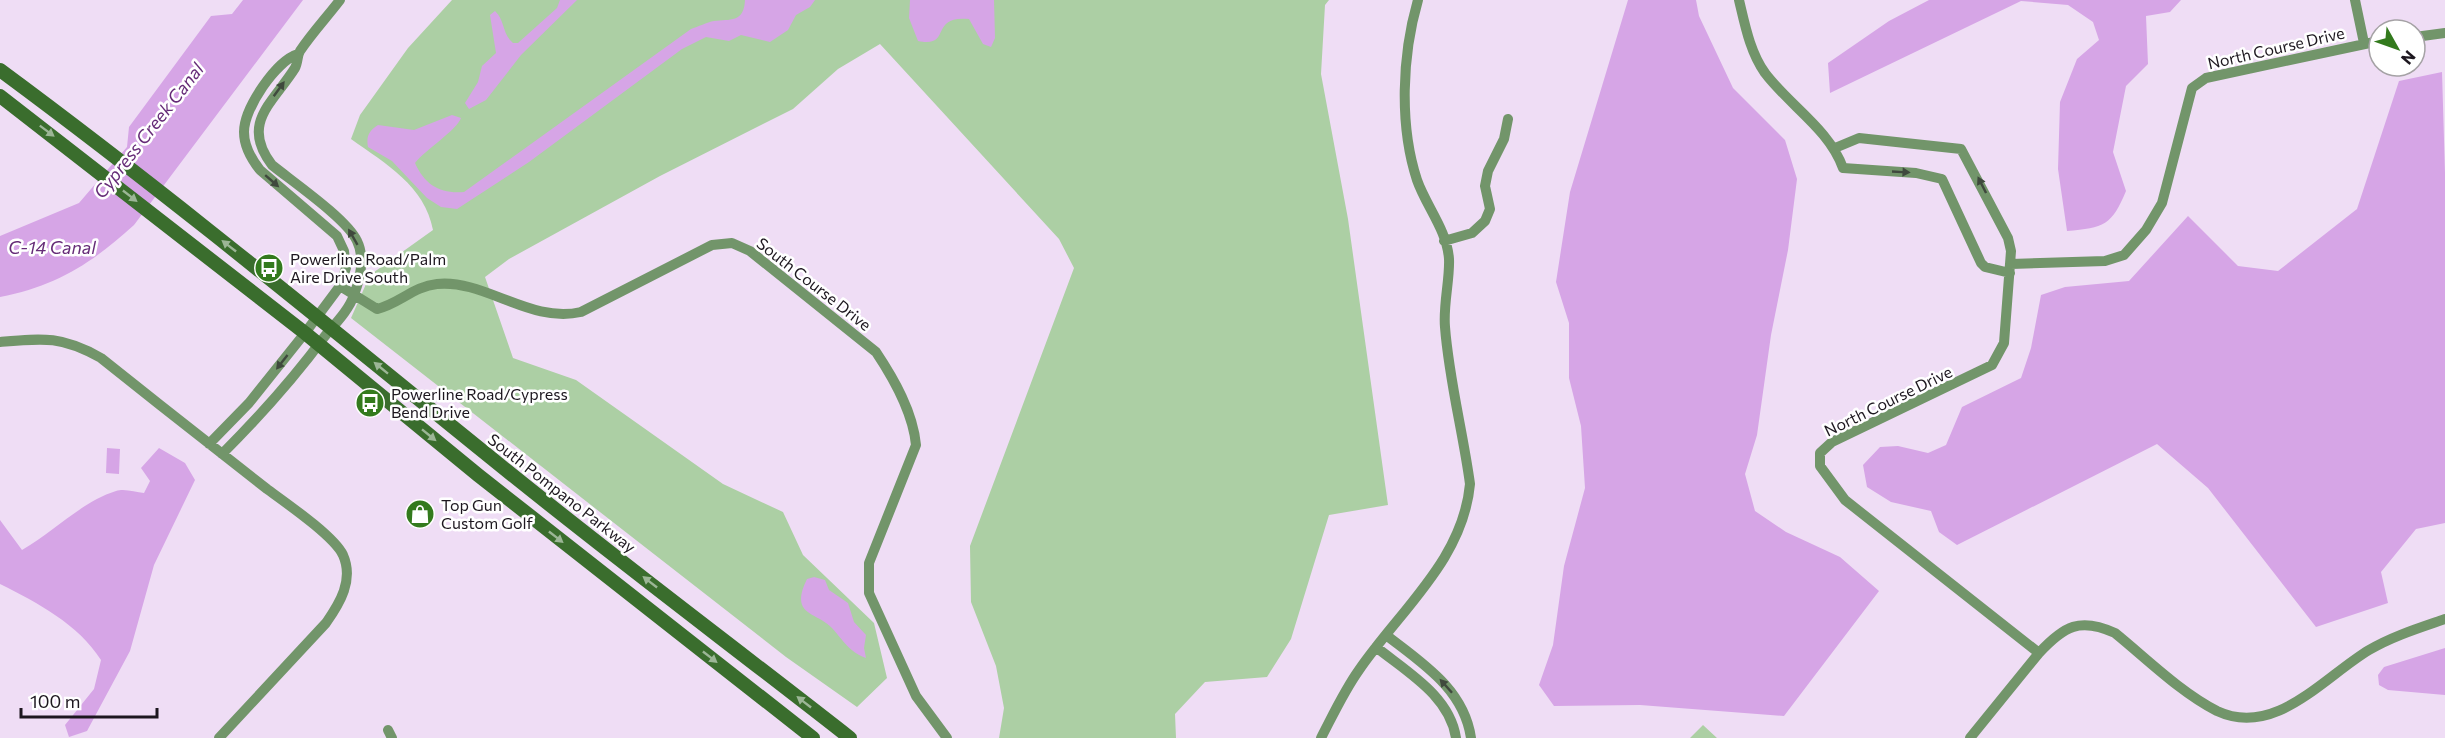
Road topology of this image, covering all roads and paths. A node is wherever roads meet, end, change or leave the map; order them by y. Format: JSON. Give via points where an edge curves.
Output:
{"nodes":[{"id":1,"x":340,"y":0,"type":"edge"},
{"id":2,"x":1418,"y":0,"type":"edge"},
{"id":3,"x":2355,"y":0,"type":"edge"},
{"id":4,"x":1741,"y":1,"type":"edge"},
{"id":5,"x":2445,"y":33,"type":"edge"},
{"id":6,"x":2427,"y":35,"type":"edge"},
{"id":7,"x":2364,"y":43,"type":"junction"},
{"id":8,"x":2367,"y":43,"type":"edge"},
{"id":9,"x":298,"y":54,"type":"junction"},
{"id":10,"x":0,"y":70,"type":"edge"},
{"id":11,"x":0,"y":96,"type":"edge"},
{"id":12,"x":1508,"y":119,"type":"dead end"},
{"id":13,"x":1835,"y":148,"type":"junction"},
{"id":14,"x":1444,"y":241,"type":"junction"},
{"id":15,"x":2010,"y":268,"type":"junction"},
{"id":16,"x":340,"y":286,"type":"junction"},
{"id":17,"x":354,"y":297,"type":"junction"},
{"id":18,"x":318,"y":316,"type":"junction"},
{"id":19,"x":332,"y":328,"type":"junction"},
{"id":20,"x":305,"y":333,"type":"junction"},
{"id":21,"x":0,"y":342,"type":"edge"},
{"id":22,"x":319,"y":344,"type":"junction"},
{"id":23,"x":209,"y":444,"type":"junction"},
{"id":24,"x":222,"y":454,"type":"junction"},
{"id":25,"x":551,"y":505,"type":"junction"},
{"id":26,"x":537,"y":522,"type":"junction"},
{"id":27,"x":2445,"y":619,"type":"edge"},
{"id":28,"x":1386,"y":635,"type":"junction"},
{"id":29,"x":1376,"y":647,"type":"junction"},
{"id":30,"x":2039,"y":653,"type":"junction"},
{"id":31,"x":219,"y":738,"type":"edge"},
{"id":32,"x":813,"y":738,"type":"edge"},
{"id":33,"x":850,"y":738,"type":"edge"},
{"id":34,"x":947,"y":738,"type":"edge"},
{"id":35,"x":1321,"y":738,"type":"edge"},
{"id":36,"x":1456,"y":738,"type":"edge"},
{"id":37,"x":1471,"y":738,"type":"edge"},
{"id":38,"x":1970,"y":738,"type":"edge"}],
"edges":[{"from":1,"to":9,"type":"street"},
{"from":2,"to":14,"type":"street","via":[[1411,24],[1406,73],[1407,125],[1416,177]]},
{"from":3,"to":7,"type":"street"},
{"from":4,"to":13,"type":"street","name":"North Course Drive","via":[[1750,43],[1765,73]]},
{"from":5,"to":6,"type":"street"},
{"from":7,"to":8,"type":"street","name":"North Course Drive"},
{"from":7,"to":15,"type":"street","name":"North Course Drive","via":[[2206,78],[2192,88],[2162,203],[2146,230],[2124,255],[2105,261]]},
{"from":9,"to":16,"type":"street","one_way":true,"via":[[288,57],[257,96],[244,133],[250,157],[260,170],[336,236],[344,251],[346,268]]},
{"from":17,"to":9,"type":"street","one_way":true,"via":[[361,271],[357,241],[347,227],[272,165],[258,138],[264,110],[296,66]]},
{"from":18,"to":10,"type":"main road","name":"South Pompano Parkway","one_way":true},
{"from":11,"to":20,"type":"main road","one_way":true},
{"from":12,"to":14,"type":"street","via":[[1504,139],[1488,171],[1485,186],[1490,209],[1485,221],[1472,233]]},
{"from":13,"to":15,"type":"street","name":"North Course Drive","one_way":true,"via":[[1843,168],[1916,173],[1942,179],[1981,263],[1985,267]]},
{"from":15,"to":13,"type":"street","name":"North Course Drive","one_way":true,"via":[[2008,238],[1961,149],[1859,138]]},
{"from":14,"to":28,"type":"street","via":[[1449,259],[1445,327],[1469,476],[1468,501],[1452,548]]},
{"from":15,"to":30,"type":"street","name":"North Course Drive","via":[[2004,343],[1992,365],[1832,442],[1820,453],[1820,466],[1845,500]]},
{"from":16,"to":17,"type":"street","name":"South Course Drive"},
{"from":16,"to":18,"type":"street"},
{"from":17,"to":19,"type":"street"},
{"from":17,"to":34,"type":"street","name":"South Course Drive","via":[[378,309],[417,289],[437,284],[465,287],[563,316],[581,312],[712,245],[732,243],[750,251],[876,352],[914,426],[916,445],[869,562],[867,578],[916,696]]},
{"from":18,"to":19,"type":"main road","name":"South Pompano Parkway"},
{"from":18,"to":20,"type":"street"},
{"from":19,"to":22,"type":"street"},
{"from":25,"to":19,"type":"main road","name":"South Pompano Parkway","one_way":true},
{"from":20,"to":22,"type":"main road"},
{"from":20,"to":23,"type":"street","one_way":true,"via":[[249,403]]},
{"from":21,"to":23,"type":"street","via":[[48,338],[77,345],[101,358]]},
{"from":22,"to":24,"type":"street","via":[[262,414]]},
{"from":22,"to":26,"type":"main road","one_way":true},
{"from":23,"to":24,"type":"street"},
{"from":24,"to":31,"type":"street","via":[[338,546],[346,563],[346,585],[341,602],[326,622]]},
{"from":25,"to":26,"type":"street"},
{"from":33,"to":25,"type":"main road","name":"South Pompano Parkway","one_way":true},
{"from":26,"to":32,"type":"main road","one_way":true},
{"from":27,"to":30,"type":"street","via":[[2390,638],[2298,704],[2246,720],[2218,711],[2103,627],[2079,624],[2058,632]]},
{"from":28,"to":29,"type":"street"},
{"from":37,"to":28,"type":"street","one_way":true,"via":[[1465,714],[1454,695],[1434,673]]},
{"from":29,"to":35,"type":"street"},
{"from":29,"to":36,"type":"street","via":[[1443,704],[1454,723]]},
{"from":30,"to":38,"type":"street"}]}
